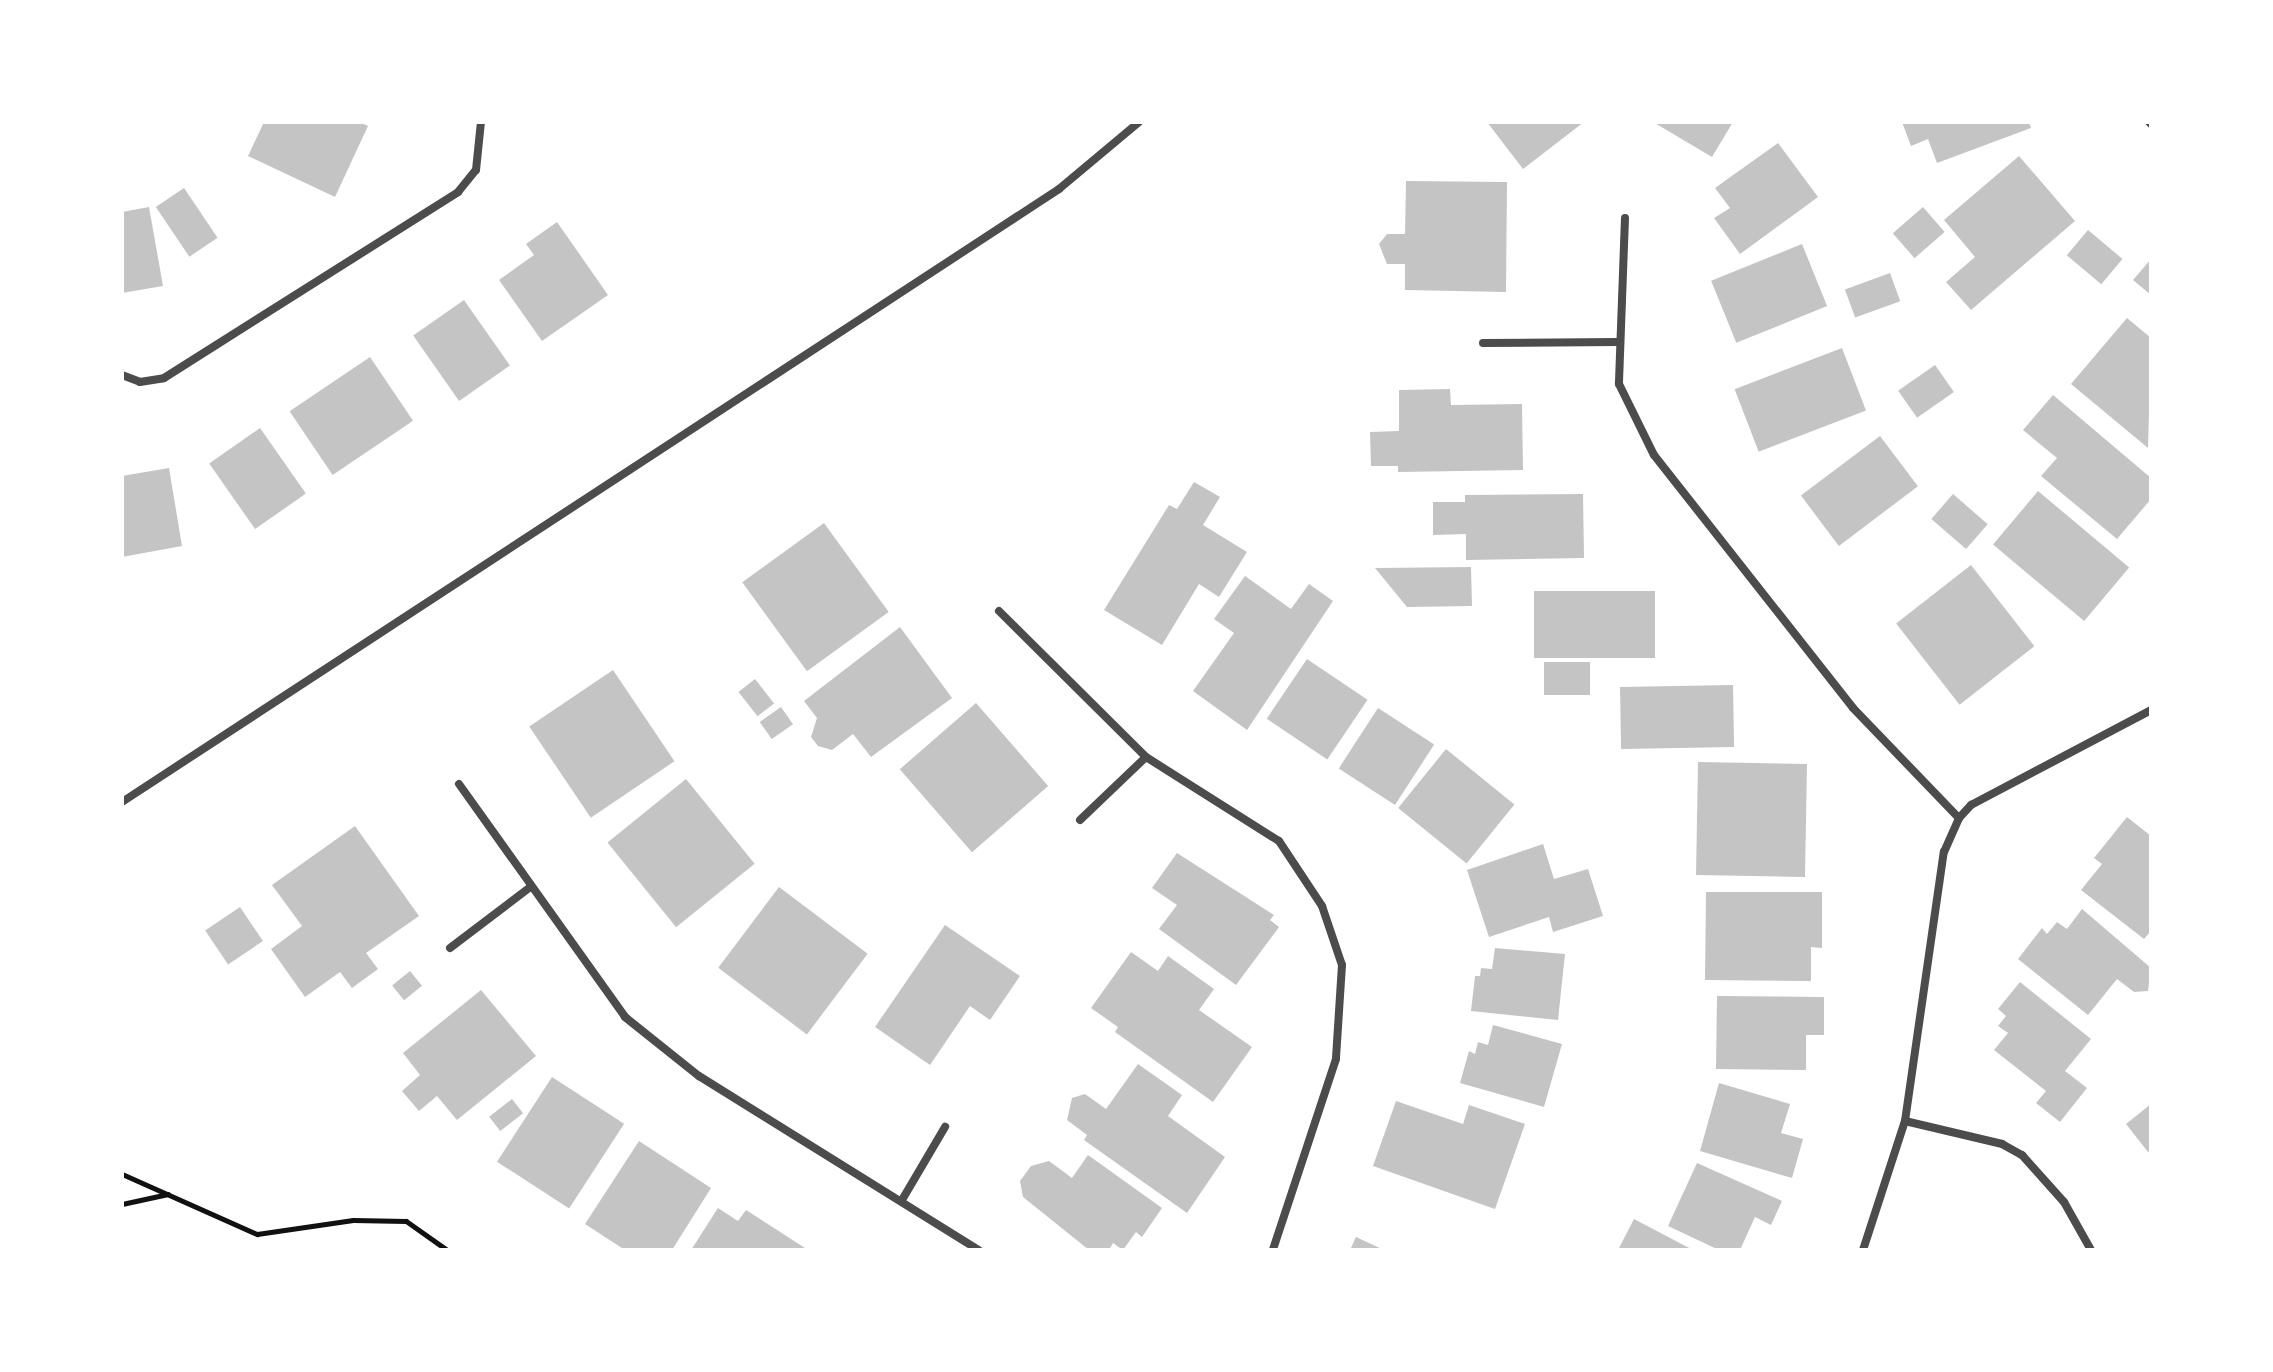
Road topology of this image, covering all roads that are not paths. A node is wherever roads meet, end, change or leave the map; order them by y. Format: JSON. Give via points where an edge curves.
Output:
{"nodes":[{"id":1,"x":481,"y":122,"type":"edge"},
{"id":2,"x":1139,"y":122,"type":"edge"},
{"id":3,"x":1625,"y":218,"type":"dead end"},
{"id":4,"x":1617,"y":342,"type":"junction"},
{"id":5,"x":1483,"y":343,"type":"dead end"},
{"id":6,"x":122,"y":375,"type":"edge"},
{"id":7,"x":999,"y":611,"type":"dead end"},
{"id":8,"x":2151,"y":710,"type":"edge"},
{"id":9,"x":1146,"y":757,"type":"junction"},
{"id":10,"x":459,"y":784,"type":"dead end"},
{"id":11,"x":122,"y":802,"type":"edge"},
{"id":12,"x":1959,"y":818,"type":"junction"},
{"id":13,"x":1080,"y":820,"type":"dead end"},
{"id":14,"x":529,"y":888,"type":"junction"},
{"id":15,"x":450,"y":948,"type":"dead end"},
{"id":16,"x":1905,"y":1121,"type":"junction"},
{"id":17,"x":945,"y":1127,"type":"dead end"},
{"id":18,"x":902,"y":1200,"type":"junction"},
{"id":19,"x":979,"y":1250,"type":"edge"},
{"id":20,"x":1273,"y":1250,"type":"edge"},
{"id":21,"x":1863,"y":1250,"type":"edge"},
{"id":22,"x":2091,"y":1250,"type":"edge"}],
"edges":[{"from":1,"to":6,"type":"street","via":[[476,170],[458,192],[164,378],[140,382]]},
{"from":2,"to":11,"type":"street","via":[[1059,189]]},
{"from":3,"to":4,"type":"street"},
{"from":4,"to":5,"type":"street"},
{"from":4,"to":12,"type":"street","via":[[1619,384],[1654,455],[1853,708]]},
{"from":7,"to":9,"type":"street"},
{"from":8,"to":12,"type":"street","via":[[1971,805]]},
{"from":9,"to":13,"type":"street"},
{"from":9,"to":20,"type":"street","via":[[1279,841],[1322,906],[1342,965],[1336,1059]]},
{"from":10,"to":14,"type":"street"},
{"from":12,"to":16,"type":"street","via":[[1944,852]]},
{"from":14,"to":15,"type":"street"},
{"from":14,"to":18,"type":"street","via":[[625,1017],[699,1076]]},
{"from":16,"to":21,"type":"street"},
{"from":16,"to":22,"type":"street","via":[[2002,1144],[2022,1155],[2064,1202]]},
{"from":17,"to":18,"type":"street"},
{"from":18,"to":19,"type":"street"}]}
